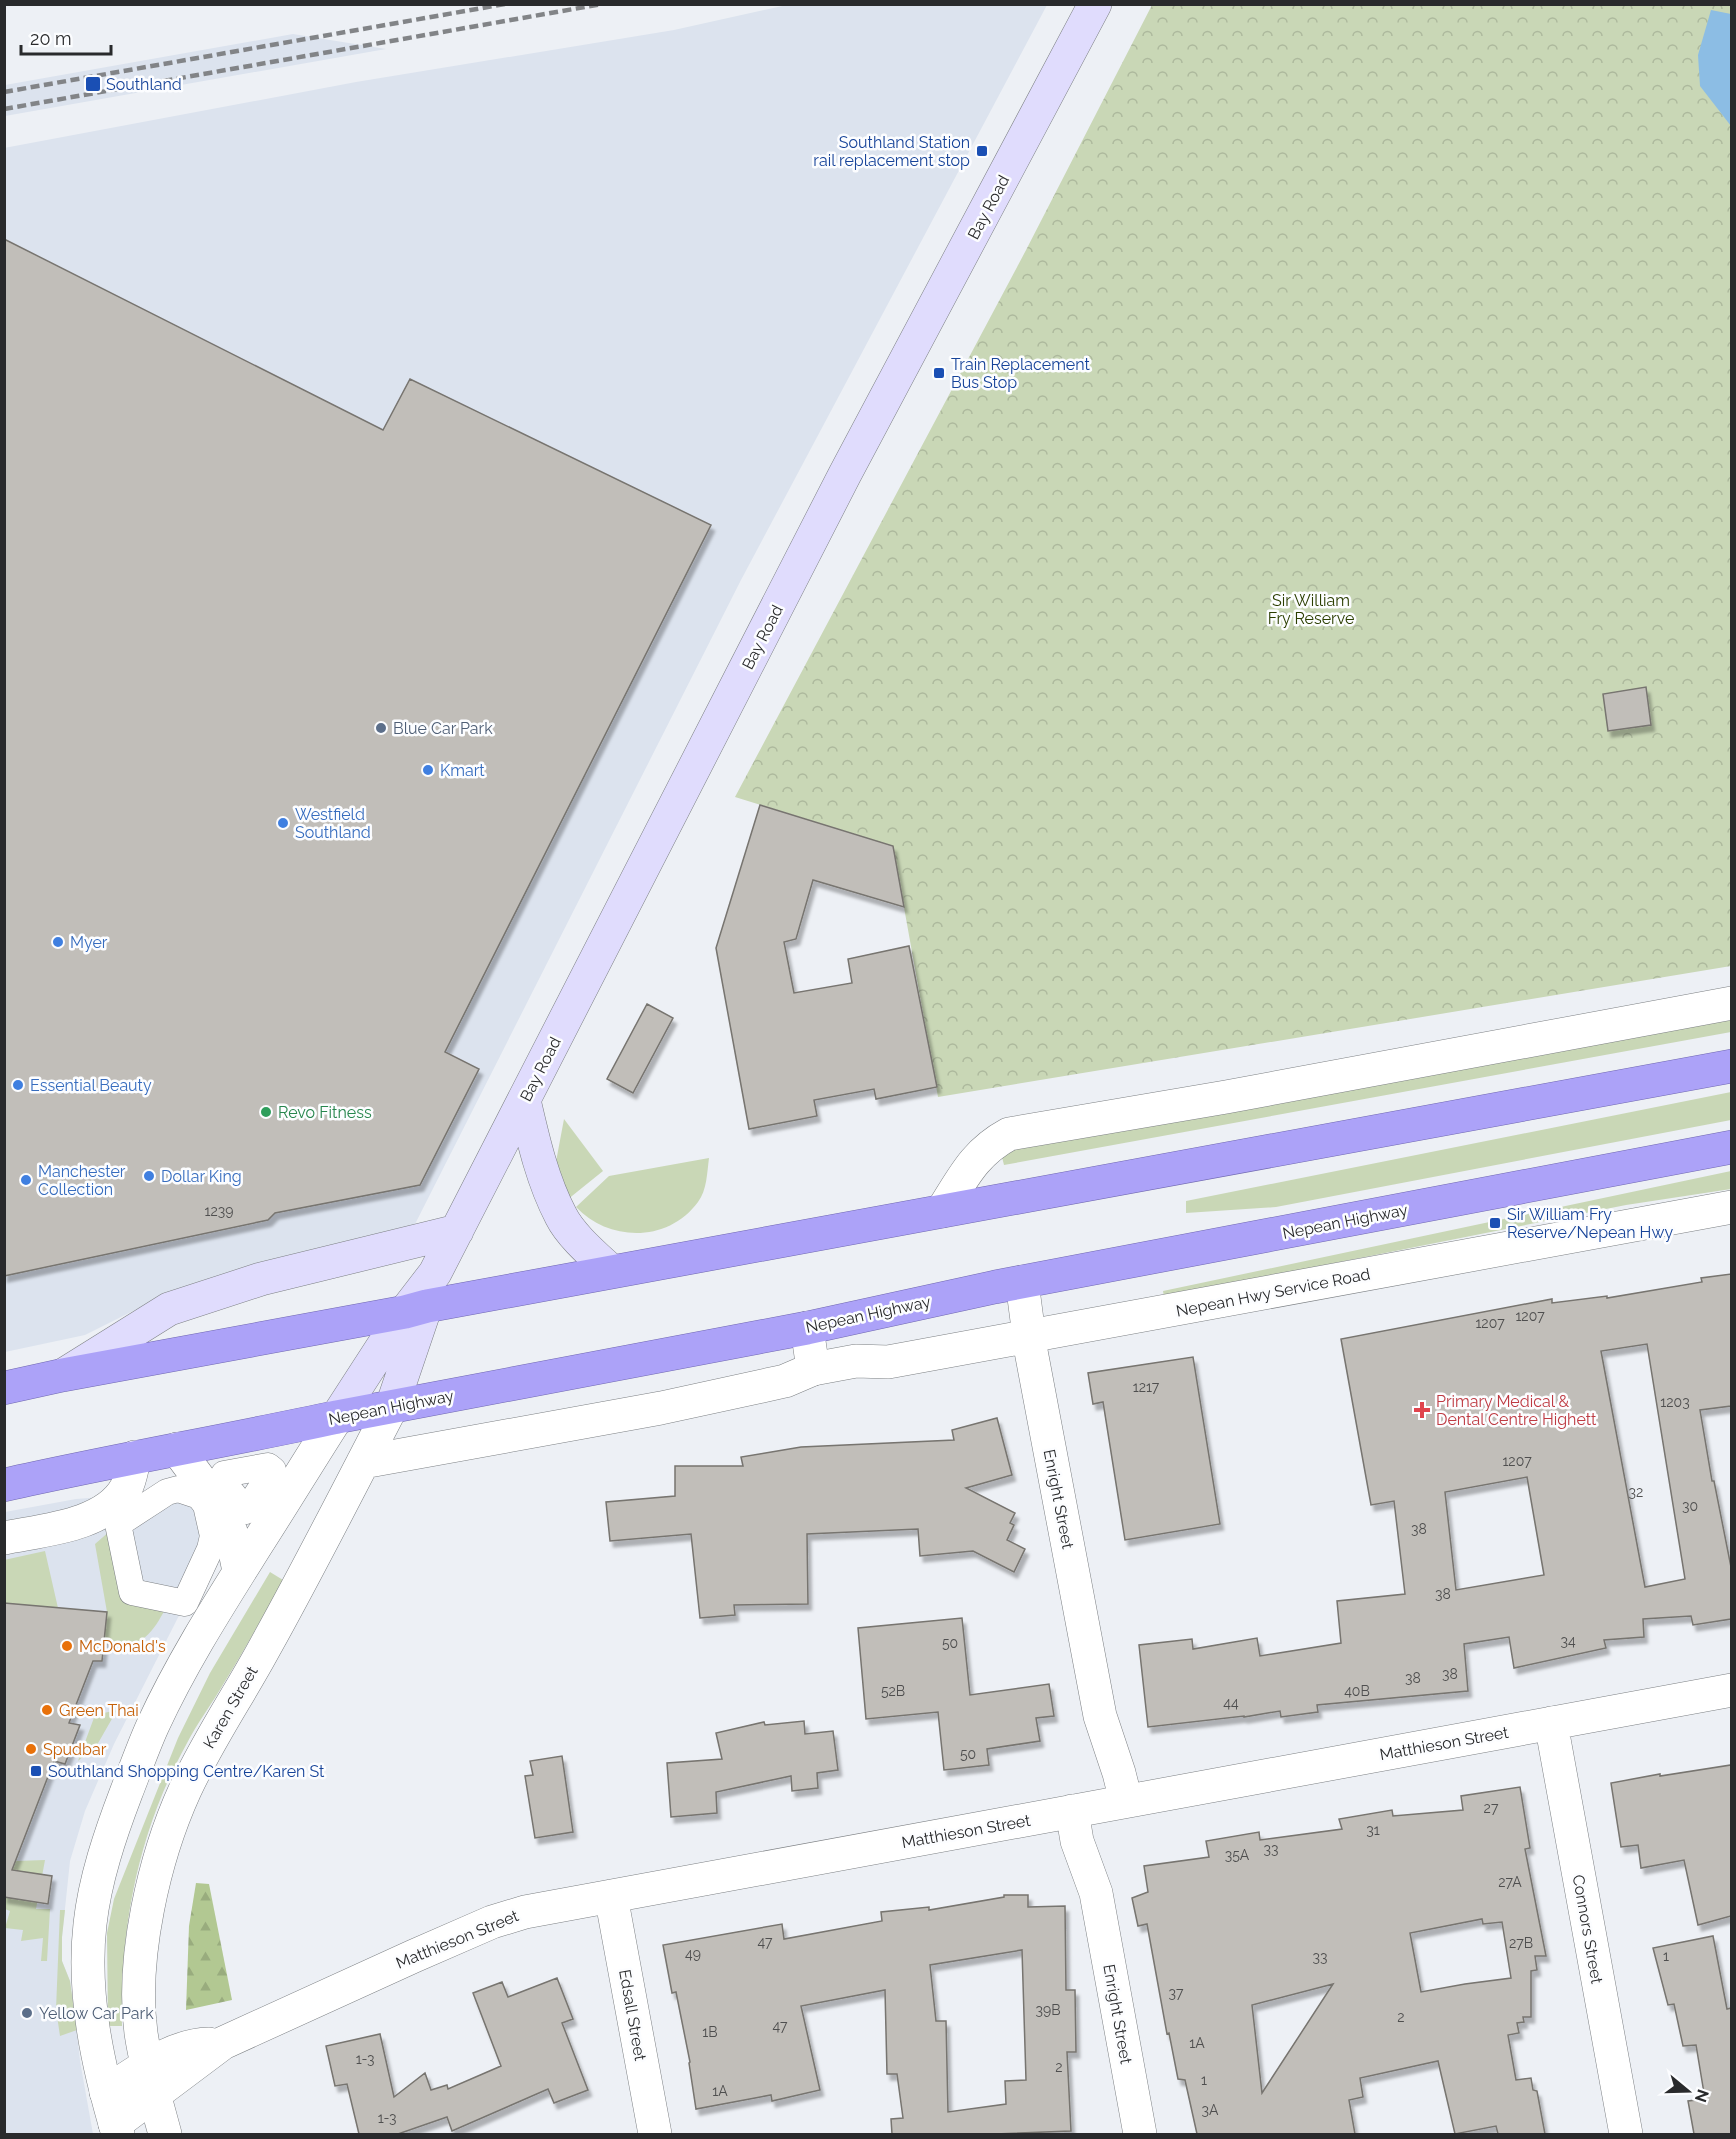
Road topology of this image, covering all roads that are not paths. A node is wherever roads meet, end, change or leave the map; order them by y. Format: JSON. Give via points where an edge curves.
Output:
{"nodes":[{"id":1,"x":1095,"y":4,"type":"edge"},
{"id":2,"x":1731,"y":1002,"type":"edge"},
{"id":3,"x":1731,"y":1066,"type":"edge"},
{"id":4,"x":524,"y":1100,"type":"junction"},
{"id":5,"x":1731,"y":1147,"type":"edge"},
{"id":6,"x":1731,"y":1207,"type":"edge"},
{"id":7,"x":942,"y":1211,"type":"junction"},
{"id":8,"x":457,"y":1231,"type":"junction"},
{"id":9,"x":611,"y":1271,"type":"junction"},
{"id":10,"x":1022,"y":1282,"type":"junction"},
{"id":11,"x":416,"y":1309,"type":"junction"},
{"id":12,"x":807,"y":1328,"type":"junction"},
{"id":13,"x":1029,"y":1337,"type":"junction"},
{"id":14,"x":813,"y":1369,"type":"junction"},
{"id":15,"x":63,"y":1375,"type":"junction"},
{"id":16,"x":4,"y":1388,"type":"edge"},
{"id":17,"x":392,"y":1406,"type":"junction"},
{"id":18,"x":336,"y":1417,"type":"junction"},
{"id":19,"x":177,"y":1449,"type":"junction"},
{"id":20,"x":135,"y":1457,"type":"junction"},
{"id":21,"x":363,"y":1462,"type":"junction"},
{"id":22,"x":4,"y":1485,"type":"edge"},
{"id":23,"x":118,"y":1524,"type":"joint"},
{"id":24,"x":4,"y":1538,"type":"edge"},
{"id":25,"x":239,"y":1572,"type":"junction"},
{"id":26,"x":1731,"y":1690,"type":"edge"},
{"id":27,"x":1551,"y":1723,"type":"junction"},
{"id":28,"x":1098,"y":1807,"type":"junction"},
{"id":29,"x":611,"y":1896,"type":"junction"},
{"id":30,"x":151,"y":2080,"type":"junction"},
{"id":31,"x":106,"y":2092,"type":"junction"},
{"id":32,"x":116,"y":2129,"type":"edge"},
{"id":33,"x":165,"y":2134,"type":"edge"},
{"id":34,"x":655,"y":2134,"type":"edge"},
{"id":35,"x":1140,"y":2134,"type":"edge"},
{"id":36,"x":1626,"y":2134,"type":"edge"}],
"edges":[{"from":1,"to":4,"type":"main road","name":"Bay Road","via":[[845,474]]},
{"from":2,"to":7,"type":"street","via":[[1009,1134],[973,1161]]},
{"from":3,"to":7,"type":"highway"},
{"from":4,"to":8,"type":"main road","name":"Bay Road"},
{"from":4,"to":9,"type":"main road","via":[[539,1161],[561,1217]]},
{"from":5,"to":10,"type":"highway","name":"Nepean Highway"},
{"from":6,"to":13,"type":"street","name":"Nepean Hwy Service Road"},
{"from":7,"to":9,"type":"highway"},
{"from":8,"to":11,"type":"main road","name":"Bay Road"},
{"from":8,"to":15,"type":"main road","via":[[261,1279],[169,1309]]},
{"from":9,"to":11,"type":"highway"},
{"from":10,"to":12,"type":"highway","name":"Nepean Highway"},
{"from":10,"to":13,"type":"street","name":"Enright Street"},
{"from":11,"to":15,"type":"highway"},
{"from":11,"to":17,"type":"main road","name":"Karen Street"},
{"from":11,"to":18,"type":"main road","name":"Bay Road"},
{"from":12,"to":14,"type":"street"},
{"from":12,"to":17,"type":"highway","name":"Nepean Highway"},
{"from":13,"to":14,"type":"street","name":"Nepean Hwy Service Road","via":[[888,1362],[856,1361]]},
{"from":13,"to":28,"type":"street","name":"Enright Street","via":[[1100,1716],[1102,1776]]},
{"from":14,"to":21,"type":"street","name":"Nepean Hwy Service Road","via":[[785,1381],[661,1408]]},
{"from":15,"to":16,"type":"highway"},
{"from":17,"to":18,"type":"highway","name":"Nepean Highway"},
{"from":17,"to":21,"type":"street","name":"Karen Street"},
{"from":18,"to":19,"type":"highway","name":"Nepean Highway"},
{"from":18,"to":25,"type":"street"},
{"from":19,"to":20,"type":"highway","name":"Nepean Highway"},
{"from":19,"to":25,"type":"street","via":[[218,1504],[231,1532]]},
{"from":20,"to":22,"type":"highway","name":"Nepean Highway"},
{"from":20,"to":24,"type":"street","via":[[126,1488],[106,1510],[68,1525]]},
{"from":21,"to":30,"type":"street","name":"Karen Street","via":[[264,1650],[214,1734],[168,1832],[140,1959],[141,2032]]},
{"from":23,"to":23,"type":"street","via":[[167,1492],[178,1489],[199,1496],[206,1505],[213,1536],[185,1603],[132,1592]]},
{"from":25,"to":31,"type":"street","via":[[152,1726],[114,1826],[95,1894],[88,1982]]},
{"from":26,"to":27,"type":"street","name":"Matthieson Street"},
{"from":27,"to":28,"type":"street","name":"Matthieson Street"},
{"from":27,"to":36,"type":"street","name":"Connors Street"},
{"from":28,"to":29,"type":"street","name":"Matthieson Street"},
{"from":28,"to":35,"type":"street","name":"Enright Street","via":[[1077,1841],[1096,1893]]},
{"from":29,"to":30,"type":"street","name":"Matthieson Street","via":[[492,1922],[223,2043],[198,2044],[174,2051]]},
{"from":29,"to":34,"type":"street","name":"Edsall Street"},
{"from":30,"to":31,"type":"street","name":"Matthieson Street"},
{"from":30,"to":32,"type":"street","name":"Matthieson Street"},
{"from":30,"to":33,"type":"street","name":"Karen Street"},
{"from":31,"to":32,"type":"street"}]}
